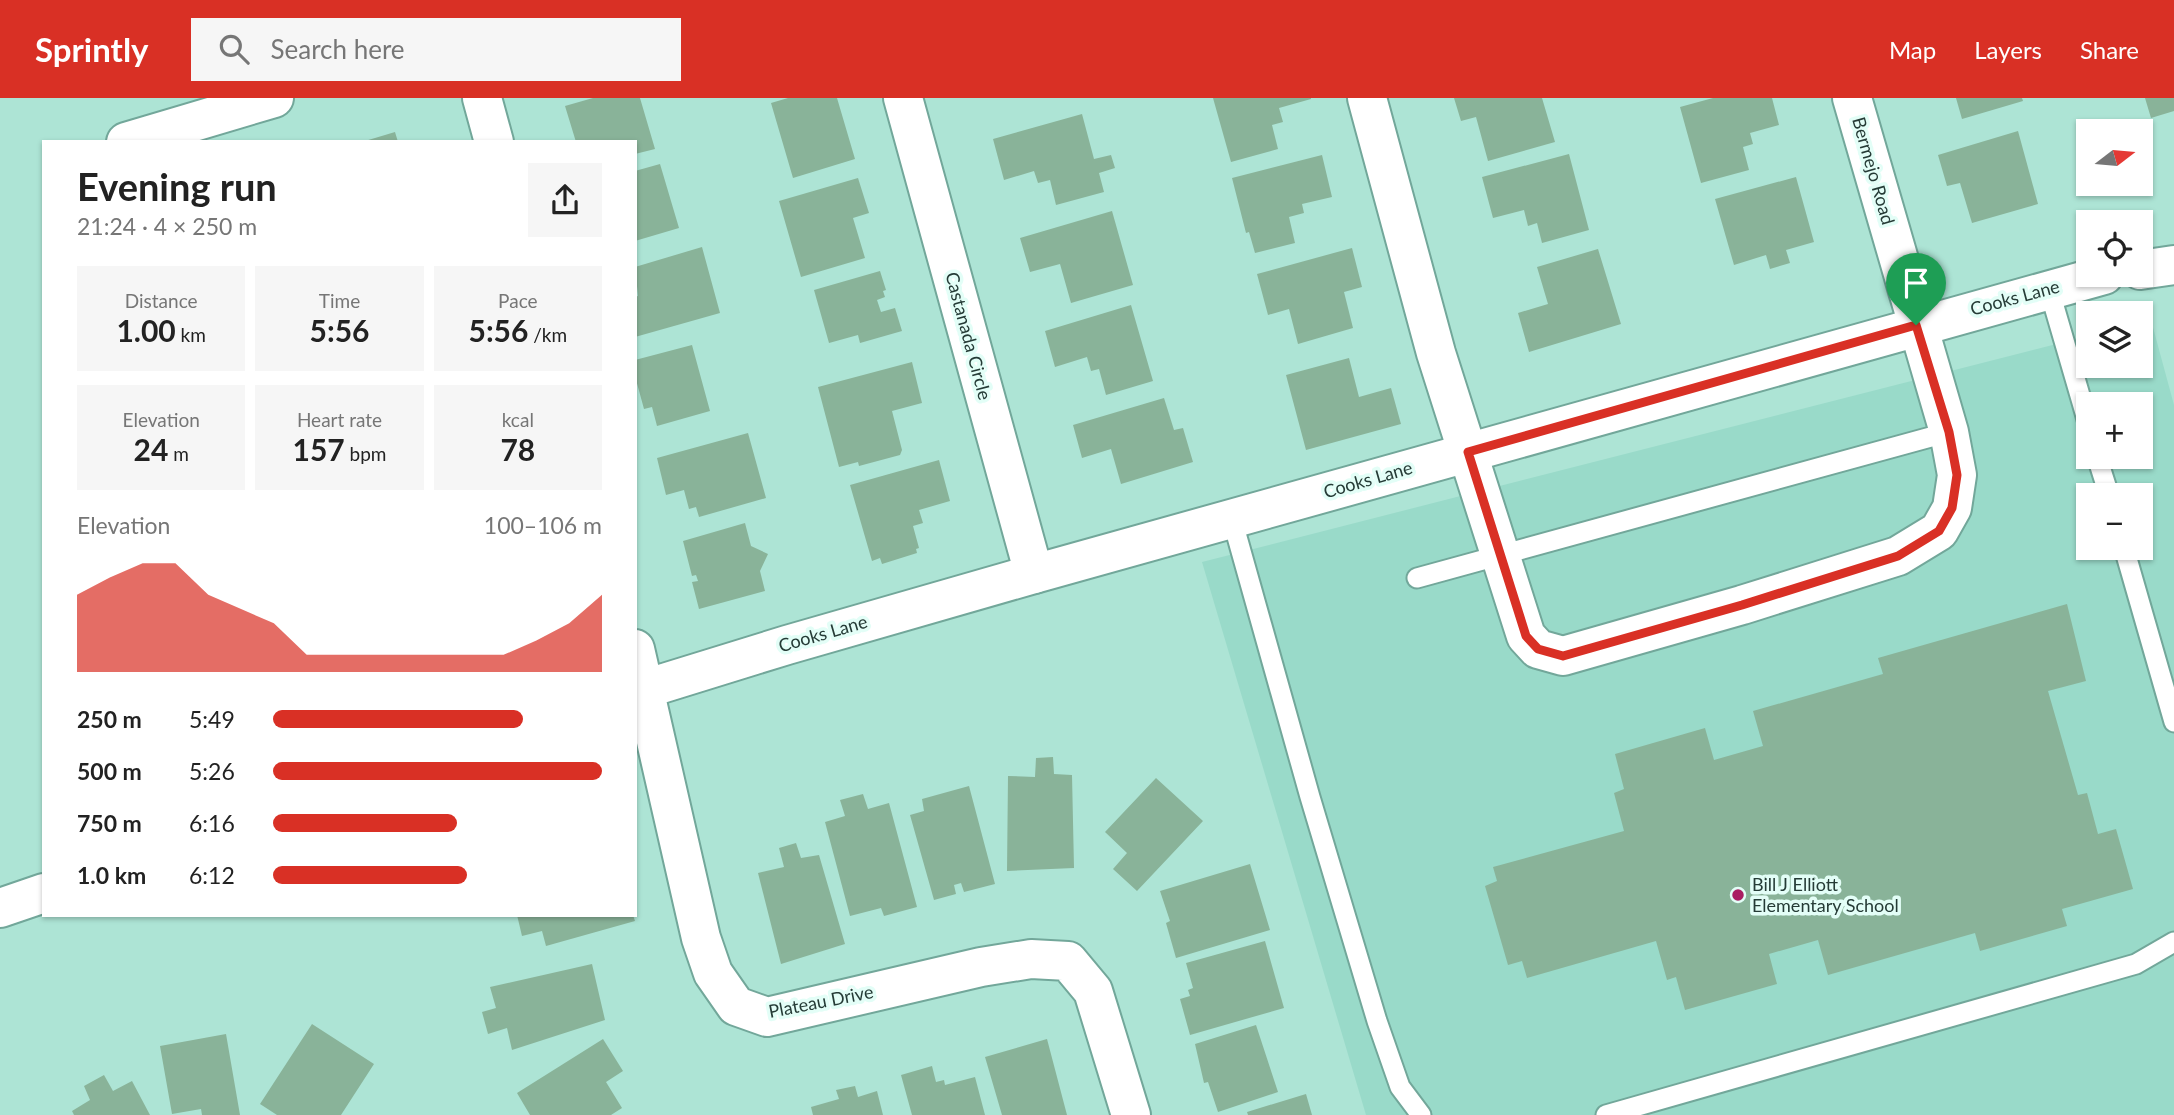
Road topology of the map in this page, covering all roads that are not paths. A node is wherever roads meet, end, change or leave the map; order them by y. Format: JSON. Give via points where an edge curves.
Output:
{"nodes":[{"id":1,"x":274,"y":98,"type":"edge"},
{"id":2,"x":482,"y":98,"type":"edge"},
{"id":3,"x":903,"y":98,"type":"edge"},
{"id":4,"x":1367,"y":98,"type":"edge"},
{"id":5,"x":1852,"y":98,"type":"edge"},
{"id":6,"x":134,"y":140,"type":"edge"},
{"id":7,"x":494,"y":140,"type":"edge"},
{"id":8,"x":2174,"y":265,"type":"edge"},
{"id":9,"x":2153,"y":268,"type":"edge"},
{"id":10,"x":2076,"y":282,"type":"edge"},
{"id":11,"x":2049,"y":289,"type":"junction"},
{"id":12,"x":1916,"y":325,"type":"junction"},
{"id":13,"x":2079,"y":392,"type":"edge"},
{"id":14,"x":1949,"y":432,"type":"junction"},
{"id":15,"x":1468,"y":452,"type":"junction"},
{"id":16,"x":1231,"y":519,"type":"junction"},
{"id":17,"x":1501,"y":556,"type":"junction"},
{"id":18,"x":2127,"y":560,"type":"edge"},
{"id":19,"x":1034,"y":574,"type":"junction"},
{"id":20,"x":1417,"y":578,"type":"dead end"},
{"id":21,"x":637,"y":663,"type":"edge"},
{"id":22,"x":641,"y":691,"type":"edge"},
{"id":23,"x":2174,"y":722,"type":"edge"},
{"id":24,"x":42,"y":894,"type":"edge"},
{"id":25,"x":0,"y":908,"type":"edge"},
{"id":26,"x":2174,"y":942,"type":"edge"},
{"id":27,"x":1130,"y":1115,"type":"edge"},
{"id":28,"x":1421,"y":1115,"type":"edge"},
{"id":29,"x":1605,"y":1115,"type":"edge"}],
"edges":[{"from":1,"to":6,"type":"street"},
{"from":2,"to":7,"type":"street"},
{"from":3,"to":19,"type":"street","name":"Castanada Circle"},
{"from":4,"to":15,"type":"street","via":[[1436,354]]},
{"from":5,"to":12,"type":"street","name":"Bermejo Road"},
{"from":8,"to":9,"type":"street"},
{"from":10,"to":11,"type":"street","name":"Cooks Lane"},
{"from":11,"to":12,"type":"street","name":"Cooks Lane"},
{"from":11,"to":13,"type":"lane"},
{"from":12,"to":14,"type":"street","name":"Bermejo Road"},
{"from":12,"to":15,"type":"street","name":"Cooks Lane"},
{"from":14,"to":17,"type":"lane"},
{"from":14,"to":17,"type":"street","name":"Bermejo Road","via":[[1957,475],[1952,508],[1939,531],[1898,556],[1563,656],[1538,649],[1526,636]]},
{"from":15,"to":16,"type":"street","name":"Cooks Lane"},
{"from":15,"to":17,"type":"street","name":"Bermejo Road"},
{"from":16,"to":19,"type":"street","name":"Cooks Lane"},
{"from":16,"to":28,"type":"lane","via":[[1377,1021],[1400,1087]]},
{"from":17,"to":20,"type":"lane"},
{"from":18,"to":23,"type":"lane"},
{"from":19,"to":22,"type":"street","name":"Cooks Lane"},
{"from":21,"to":22,"type":"street"},
{"from":22,"to":27,"type":"street","name":"Plateau Drive","via":[[701,938],[713,974],[736,1006],[767,1017],[981,967],[1031,959],[1068,961],[1093,990]]},
{"from":24,"to":25,"type":"street"},
{"from":26,"to":29,"type":"lane","via":[[2136,964]]}]}
